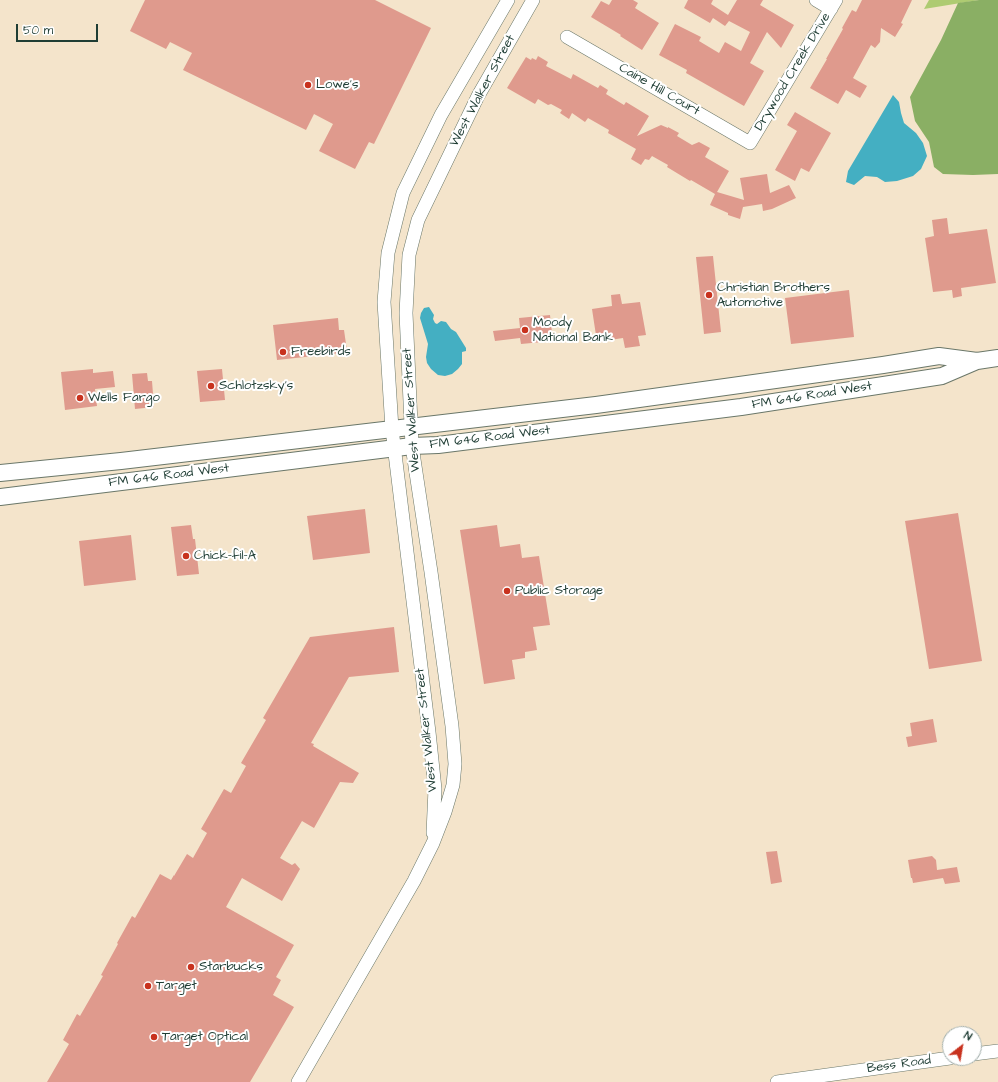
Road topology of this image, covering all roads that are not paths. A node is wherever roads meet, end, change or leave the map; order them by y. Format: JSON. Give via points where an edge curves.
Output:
{"nodes":[{"id":1,"x":508,"y":0,"type":"edge"},
{"id":2,"x":533,"y":0,"type":"edge"},
{"id":3,"x":816,"y":0,"type":"edge"},
{"id":4,"x":834,"y":4,"type":"edge"},
{"id":5,"x":567,"y":38,"type":"dead end"},
{"id":6,"x":750,"y":143,"type":"joint"},
{"id":7,"x":998,"y":358,"type":"edge"},
{"id":8,"x":977,"y":361,"type":"junction"},
{"id":9,"x":411,"y":426,"type":"junction"},
{"id":10,"x":392,"y":429,"type":"junction"},
{"id":11,"x":412,"y":446,"type":"junction"},
{"id":12,"x":394,"y":449,"type":"junction"},
{"id":13,"x":0,"y":474,"type":"edge"},
{"id":14,"x":0,"y":497,"type":"edge"},
{"id":15,"x":433,"y":843,"type":"junction"},
{"id":16,"x":998,"y":1051,"type":"edge"},
{"id":17,"x":982,"y":1053,"type":"edge"},
{"id":18,"x":942,"y":1059,"type":"edge"},
{"id":19,"x":298,"y":1082,"type":"edge"},
{"id":20,"x":777,"y":1082,"type":"edge"}],
"edges":[{"from":1,"to":10,"type":"street","name":"West Walker Street","via":[[441,115],[403,193],[388,253],[384,302]]},
{"from":2,"to":9,"type":"street","name":"West Walker Street","via":[[478,96],[418,220],[409,255],[406,313]]},
{"from":3,"to":4,"type":"street"},
{"from":4,"to":6,"type":"street","name":"Drywood Creek Drive"},
{"from":5,"to":6,"type":"street","name":"Caine Hill Court"},
{"from":7,"to":8,"type":"main road","name":"FM 646 Road West"},
{"from":8,"to":9,"type":"main road","name":"FM 646 Road West","via":[[939,356],[603,404]]},
{"from":8,"to":11,"type":"main road","name":"FM 646 Road West","via":[[942,376],[742,407],[438,445]]},
{"from":9,"to":10,"type":"main road","name":"FM 646 Road West"},
{"from":9,"to":11,"type":"street","name":"West Walker Street"},
{"from":10,"to":12,"type":"street","name":"West Walker Street"},
{"from":10,"to":13,"type":"main road","name":"FM 646 Road West"},
{"from":11,"to":12,"type":"main road","name":"FM 646 Road West"},
{"from":11,"to":15,"type":"street","name":"West Walker Street","via":[[440,635],[455,764],[453,785]]},
{"from":12,"to":14,"type":"main road","name":"FM 646 Road West"},
{"from":12,"to":15,"type":"street","name":"West Walker Street","via":[[435,789]]},
{"from":15,"to":19,"type":"street","name":"West Walker Street","via":[[414,881]]},
{"from":16,"to":17,"type":"street"},
{"from":18,"to":20,"type":"street","name":"Bess Road"}]}
